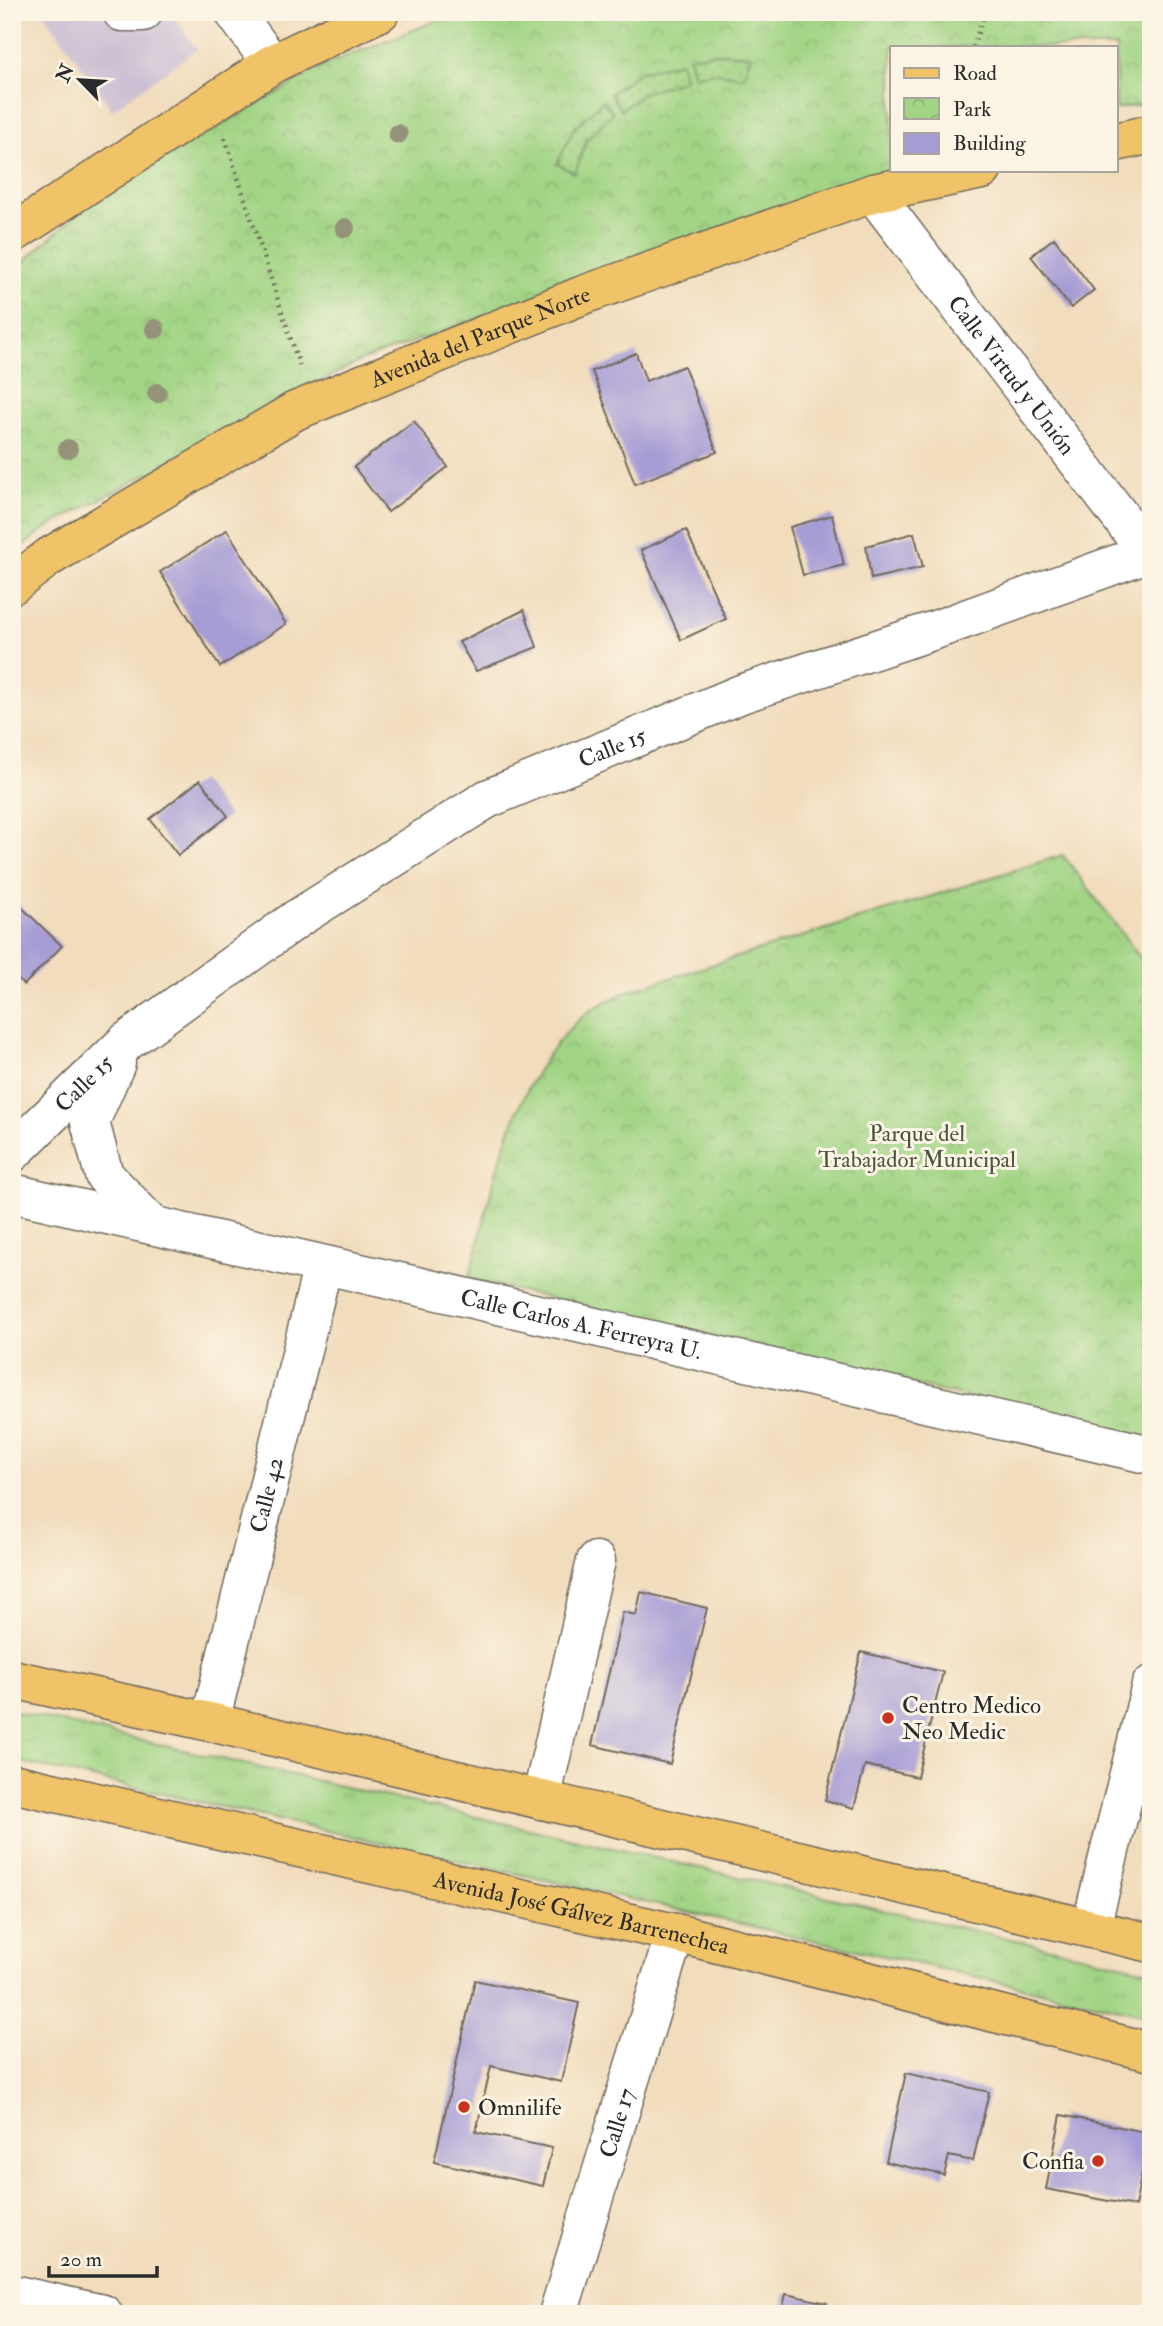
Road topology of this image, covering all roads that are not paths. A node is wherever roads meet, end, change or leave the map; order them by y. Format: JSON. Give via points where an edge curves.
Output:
{"nodes":[{"id":1,"x":122,"y":12,"type":"edge"},
{"id":2,"x":143,"y":12,"type":"edge"},
{"id":3,"x":234,"y":12,"type":"edge"},
{"id":4,"x":380,"y":12,"type":"edge"},
{"id":5,"x":272,"y":64,"type":"junction"},
{"id":6,"x":1151,"y":134,"type":"edge"},
{"id":7,"x":1118,"y":142,"type":"edge"},
{"id":8,"x":973,"y":172,"type":"edge"},
{"id":9,"x":873,"y":193,"type":"junction"},
{"id":10,"x":12,"y":234,"type":"edge"},
{"id":11,"x":1149,"y":555,"type":"edge"},
{"id":12,"x":12,"y":585,"type":"edge"},
{"id":13,"x":126,"y":1042,"type":"junction"},
{"id":14,"x":12,"y":1153,"type":"edge"},
{"id":15,"x":12,"y":1193,"type":"edge"},
{"id":16,"x":152,"y":1225,"type":"junction"},
{"id":17,"x":323,"y":1265,"type":"junction"},
{"id":18,"x":1151,"y":1455,"type":"edge"},
{"id":19,"x":596,"y":1561,"type":"dead end"},
{"id":20,"x":12,"y":1679,"type":"edge"},
{"id":21,"x":1151,"y":1685,"type":"edge"},
{"id":22,"x":210,"y":1722,"type":"junction"},
{"id":23,"x":12,"y":1783,"type":"edge"},
{"id":24,"x":541,"y":1800,"type":"junction"},
{"id":25,"x":1091,"y":1927,"type":"junction"},
{"id":26,"x":675,"y":1933,"type":"junction"},
{"id":27,"x":1151,"y":1943,"type":"edge"},
{"id":28,"x":1151,"y":2052,"type":"edge"},
{"id":29,"x":18,"y":2301,"type":"edge"},
{"id":30,"x":103,"y":2314,"type":"edge"},
{"id":31,"x":558,"y":2314,"type":"edge"}],
"edges":[{"from":1,"to":2,"type":"street"},
{"from":3,"to":5,"type":"street"},
{"from":4,"to":5,"type":"main road"},
{"from":5,"to":10,"type":"main road"},
{"from":6,"to":7,"type":"main road"},
{"from":8,"to":9,"type":"main road","name":"Avenida del Parque Norte"},
{"from":9,"to":11,"type":"street","name":"Calle Virtud y Unión"},
{"from":9,"to":12,"type":"main road","name":"Avenida del Parque Norte","via":[[583,296],[312,404],[49,557]]},
{"from":11,"to":13,"type":"street","name":"Calle 15","via":[[741,694],[487,799],[298,918]]},
{"from":13,"to":14,"type":"street","name":"Calle 15"},
{"from":13,"to":16,"type":"street","name":"Calle 15","via":[[90,1122],[104,1175]]},
{"from":15,"to":16,"type":"street","name":"Calle Carlos A. Ferreyra U."},
{"from":16,"to":17,"type":"street","name":"Calle Carlos A. Ferreyra U."},
{"from":17,"to":18,"type":"street","name":"Calle Carlos A. Ferreyra U."},
{"from":17,"to":22,"type":"street","name":"Calle 42"},
{"from":19,"to":24,"type":"street"},
{"from":20,"to":22,"type":"main road"},
{"from":21,"to":25,"type":"street"},
{"from":22,"to":24,"type":"main road"},
{"from":23,"to":26,"type":"main road","name":"Avenida José Gálvez Barrenechea"},
{"from":24,"to":25,"type":"main road"},
{"from":25,"to":27,"type":"main road"},
{"from":26,"to":28,"type":"main road","name":"Avenida José Gálvez Barrenechea"},
{"from":26,"to":31,"type":"street","name":"Calle 17"},
{"from":29,"to":30,"type":"street"}]}
